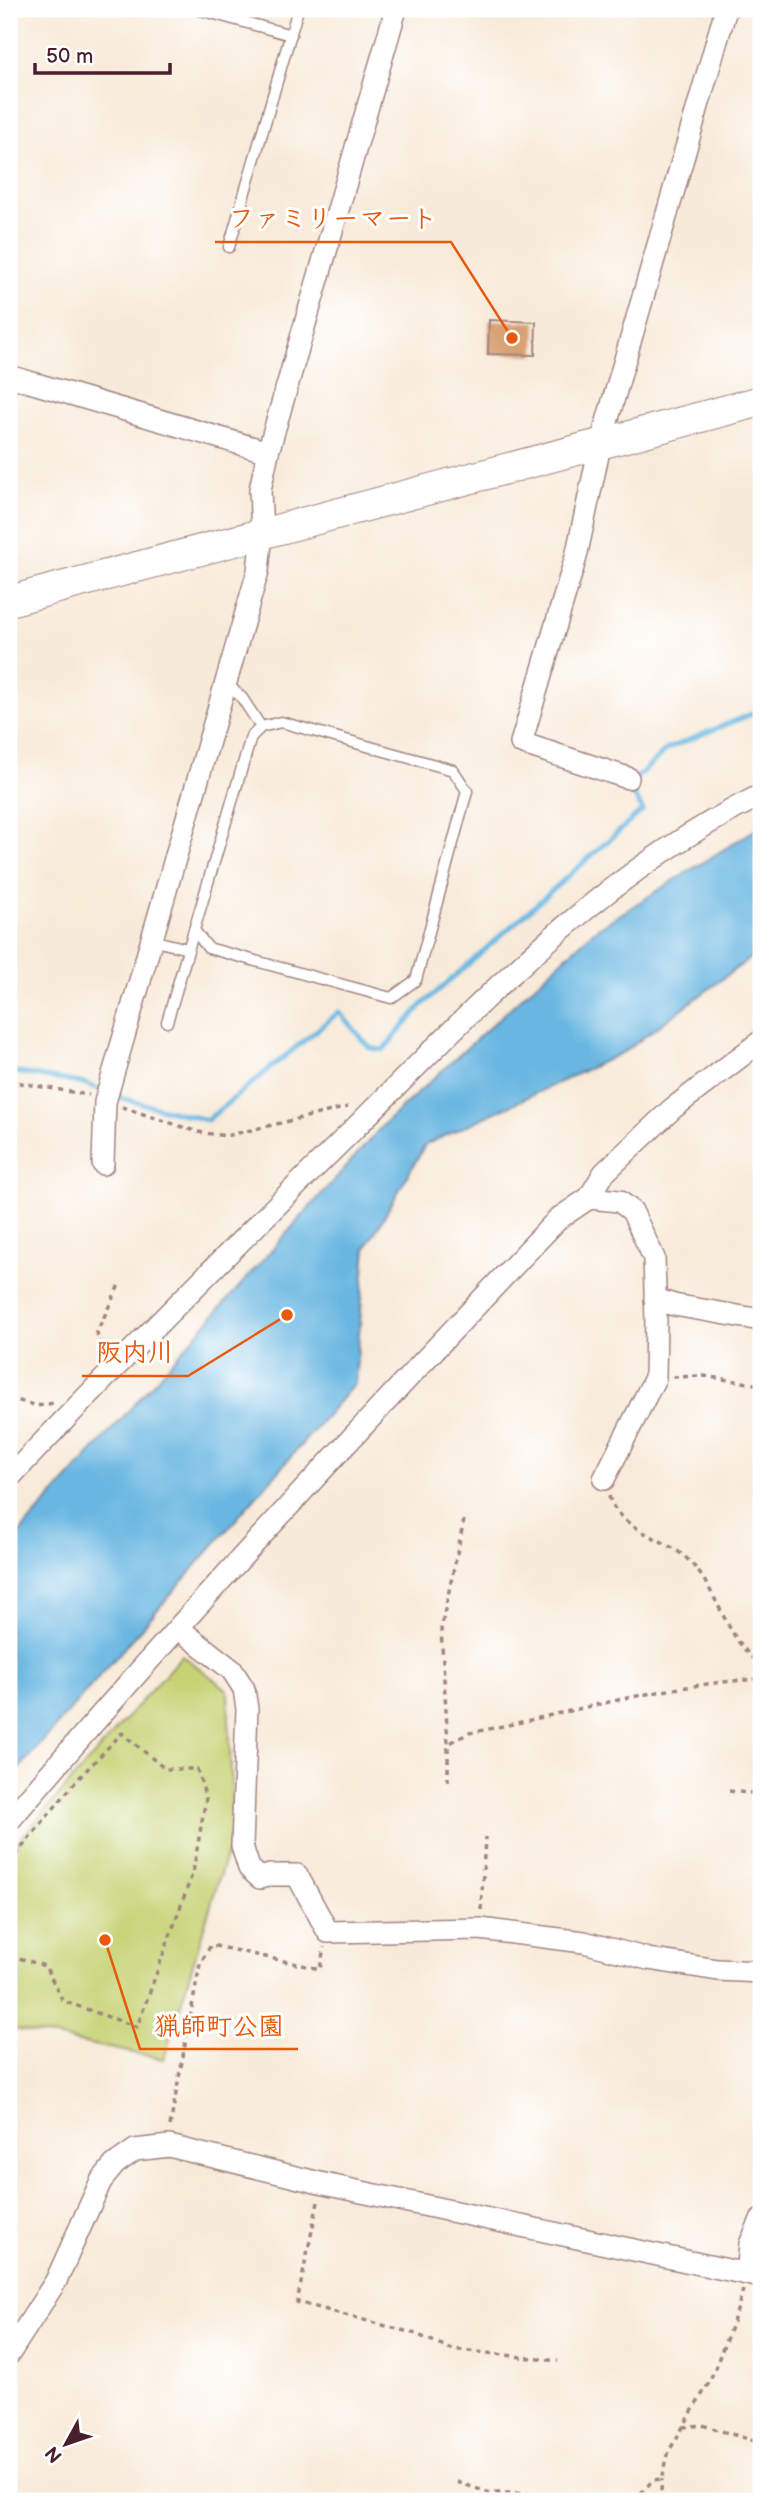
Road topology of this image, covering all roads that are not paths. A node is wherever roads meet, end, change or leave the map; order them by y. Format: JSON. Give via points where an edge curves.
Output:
{"nodes":[{"id":1,"x":197,"y":9,"type":"edge"},
{"id":2,"x":298,"y":9,"type":"edge"},
{"id":3,"x":396,"y":9,"type":"edge"},
{"id":4,"x":726,"y":9,"type":"edge"},
{"id":5,"x":290,"y":35,"type":"junction"},
{"id":6,"x":229,"y":247,"type":"dead end"},
{"id":7,"x":9,"y":376,"type":"edge"},
{"id":8,"x":761,"y":401,"type":"edge"},
{"id":9,"x":600,"y":446,"type":"junction"},
{"id":10,"x":268,"y":452,"type":"junction"},
{"id":11,"x":262,"y":533,"type":"junction"},
{"id":12,"x":9,"y":601,"type":"edge"},
{"id":13,"x":226,"y":683,"type":"junction"},
{"id":14,"x":261,"y":727,"type":"junction"},
{"id":15,"x":628,"y":778,"type":"dead end"},
{"id":16,"x":761,"y":794,"type":"edge"},
{"id":17,"x":194,"y":930,"type":"junction"},
{"id":18,"x":152,"y":940,"type":"junction"},
{"id":19,"x":188,"y":949,"type":"junction"},
{"id":20,"x":167,"y":1022,"type":"dead end"},
{"id":21,"x":761,"y":1041,"type":"edge"},
{"id":22,"x":103,"y":1164,"type":"dead end"},
{"id":23,"x":589,"y":1198,"type":"junction"},
{"id":24,"x":655,"y":1299,"type":"junction"},
{"id":25,"x":761,"y":1320,"type":"edge"},
{"id":26,"x":9,"y":1478,"type":"edge"},
{"id":27,"x":604,"y":1479,"type":"road end"},
{"id":28,"x":178,"y":1628,"type":"junction"},
{"id":29,"x":9,"y":1821,"type":"edge"},
{"id":30,"x":761,"y":1972,"type":"edge"},
{"id":31,"x":761,"y":2220,"type":"edge"},
{"id":32,"x":754,"y":2276,"type":"edge"},
{"id":33,"x":9,"y":2354,"type":"edge"}],
"edges":[{"from":1,"to":5,"type":"lane"},
{"from":2,"to":5,"type":"lane"},
{"from":3,"to":10,"type":"street"},
{"from":4,"to":9,"type":"street"},
{"from":5,"to":6,"type":"lane"},
{"from":7,"to":10,"type":"street"},
{"from":8,"to":9,"type":"street"},
{"from":9,"to":11,"type":"street"},
{"from":9,"to":15,"type":"street","via":[[576,557],[521,743]]},
{"from":10,"to":11,"type":"street","via":[[260,490]]},
{"from":11,"to":12,"type":"street"},
{"from":11,"to":13,"type":"street","via":[[258,571]]},
{"from":13,"to":14,"type":"lane"},
{"from":13,"to":18,"type":"street"},
{"from":14,"to":17,"type":"lane","via":[[251,737]]},
{"from":14,"to":17,"type":"lane","via":[[281,722],[453,769],[467,791],[416,980],[391,998],[208,948]]},
{"from":16,"to":26,"type":"street","via":[[635,869],[472,1009],[100,1380]]},
{"from":17,"to":19,"type":"lane"},
{"from":18,"to":19,"type":"lane"},
{"from":18,"to":22,"type":"street","via":[[105,1102]]},
{"from":19,"to":20,"type":"lane"},
{"from":21,"to":23,"type":"street","via":[[672,1109],[604,1173]]},
{"from":23,"to":24,"type":"street","via":[[619,1201],[632,1211],[654,1258]]},
{"from":23,"to":28,"type":"street","via":[[539,1238],[325,1464]]},
{"from":24,"to":25,"type":"street"},
{"from":24,"to":27,"type":"street","via":[[655,1378]]},
{"from":28,"to":29,"type":"street"},
{"from":28,"to":30,"type":"street","via":[[232,1670],[244,1689],[242,1846],[249,1868],[260,1878],[298,1875],[328,1932],[480,1929],[584,1942],[648,1959],[718,1970]]},
{"from":31,"to":32,"type":"street","via":[[750,2244]]},
{"from":32,"to":33,"type":"street","via":[[169,2146],[135,2150],[101,2180],[56,2280]]}]}
